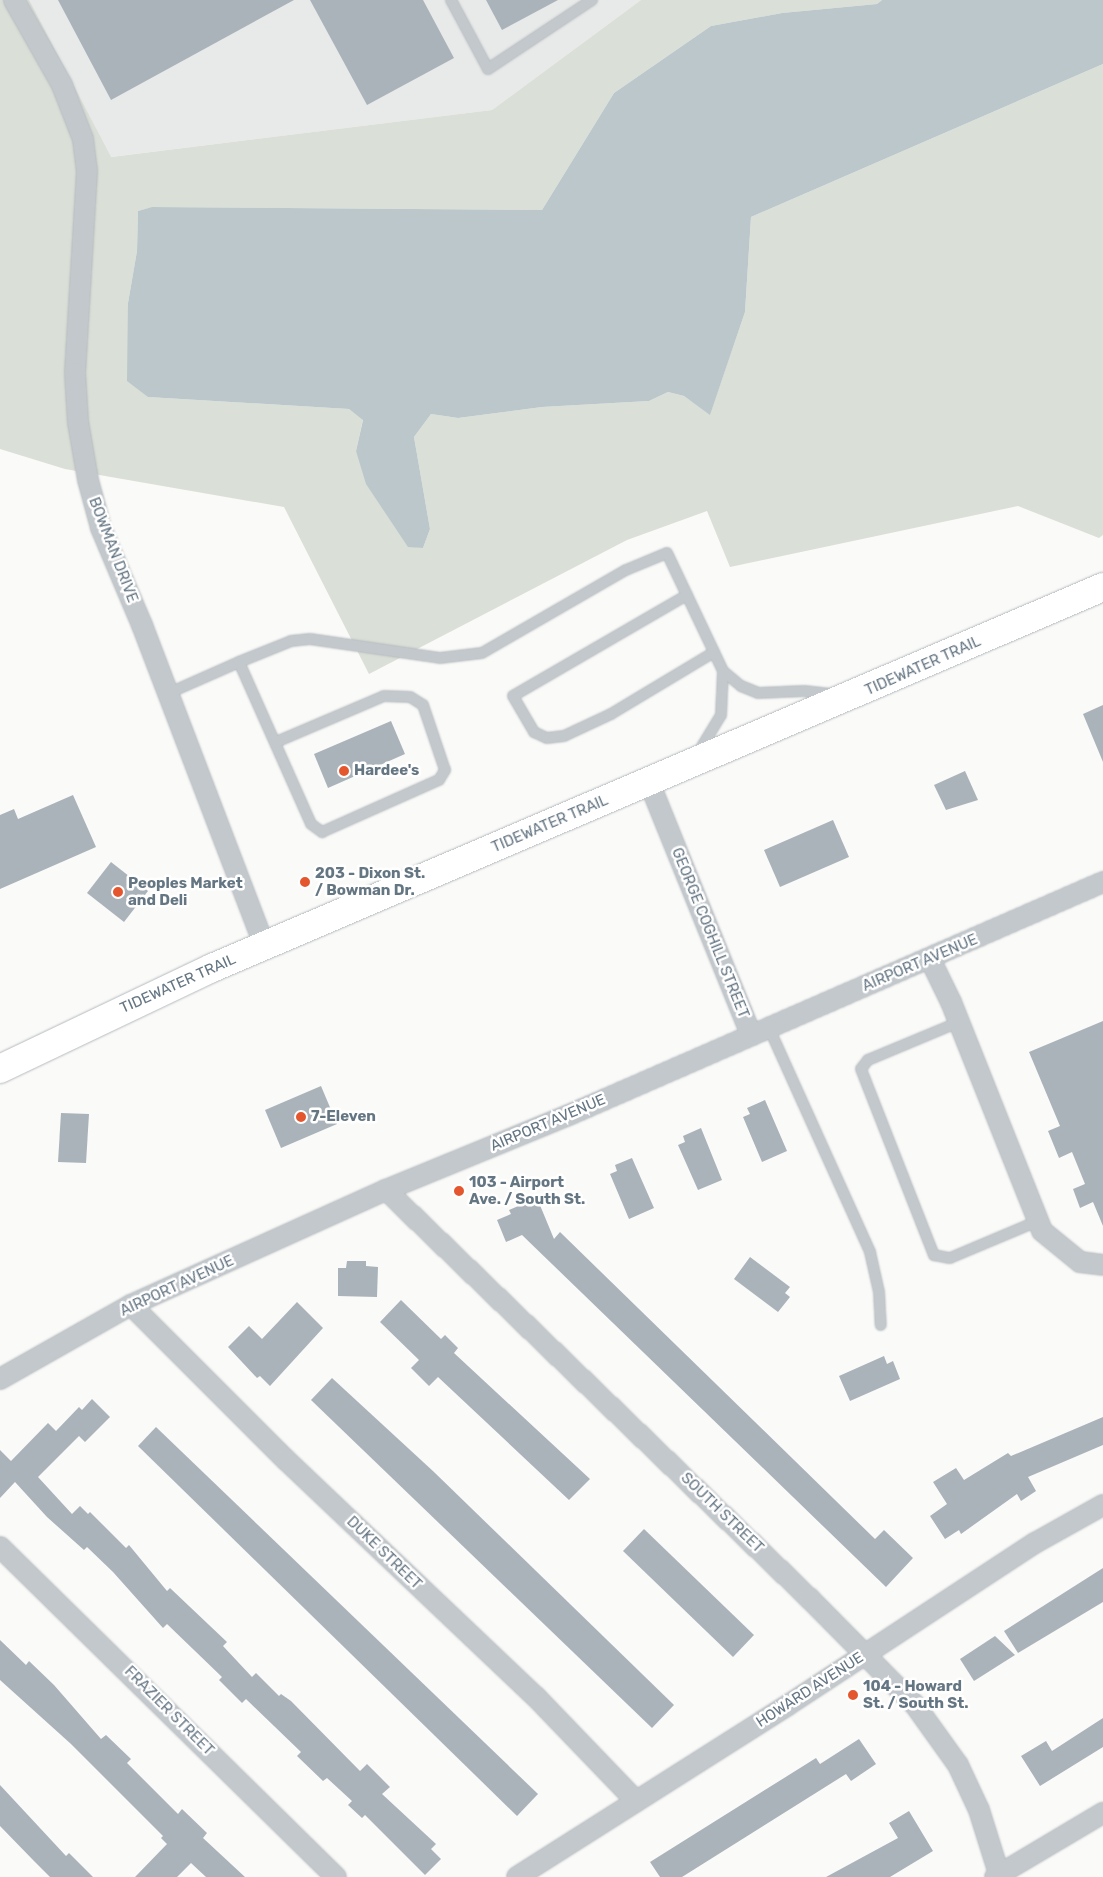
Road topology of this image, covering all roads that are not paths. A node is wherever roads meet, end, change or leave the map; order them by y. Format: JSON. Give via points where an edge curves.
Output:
{"nodes":[{"id":1,"x":14,"y":0,"type":"edge"},
{"id":2,"x":451,"y":0,"type":"edge"},
{"id":3,"x":592,"y":0,"type":"edge"},
{"id":4,"x":1103,"y":588,"type":"edge"},
{"id":5,"x":687,"y":595,"type":"junction"},
{"id":6,"x":714,"y":652,"type":"junction"},
{"id":7,"x":239,"y":662,"type":"junction"},
{"id":8,"x":722,"y":671,"type":"junction"},
{"id":9,"x":168,"y":693,"type":"junction"},
{"id":10,"x":855,"y":696,"type":"junction"},
{"id":11,"x":276,"y":742,"type":"junction"},
{"id":12,"x":690,"y":764,"type":"junction"},
{"id":13,"x":649,"y":782,"type":"junction"},
{"id":14,"x":1103,"y":882,"type":"edge"},
{"id":15,"x":264,"y":945,"type":"junction"},
{"id":16,"x":930,"y":960,"type":"junction"},
{"id":17,"x":959,"y":1022,"type":"junction"},
{"id":18,"x":760,"y":1032,"type":"junction"},
{"id":19,"x":0,"y":1069,"type":"edge"},
{"id":20,"x":386,"y":1190,"type":"junction"},
{"id":21,"x":1038,"y":1221,"type":"junction"},
{"id":22,"x":1103,"y":1265,"type":"edge"},
{"id":23,"x":131,"y":1305,"type":"junction"},
{"id":24,"x":881,"y":1325,"type":"dead end"},
{"id":25,"x":0,"y":1379,"type":"edge"},
{"id":26,"x":1103,"y":1505,"type":"edge"},
{"id":27,"x":0,"y":1547,"type":"edge"},
{"id":28,"x":865,"y":1654,"type":"junction"},
{"id":29,"x":636,"y":1801,"type":"junction"},
{"id":30,"x":1103,"y":1813,"type":"edge"},
{"id":31,"x":998,"y":1876,"type":"edge"},
{"id":32,"x":336,"y":1877,"type":"edge"},
{"id":33,"x":517,"y":1877,"type":"edge"}],
"edges":[{"from":1,"to":9,"type":"street","name":"BOWMAN DRIVE","via":[[62,85],[83,139],[87,171],[75,373],[78,422],[88,480],[102,528]]},
{"from":2,"to":3,"type":"lane","via":[[488,69]]},
{"from":4,"to":10,"type":"main road","name":"TIDEWATER TRAIL"},
{"from":5,"to":6,"type":"lane"},
{"from":5,"to":6,"type":"lane","via":[[513,696],[534,732],[547,738],[564,736],[611,714]]},
{"from":5,"to":7,"type":"lane","via":[[667,553],[626,570],[482,652],[440,658],[310,639],[291,641]]},
{"from":6,"to":8,"type":"lane"},
{"from":7,"to":9,"type":"lane"},
{"from":7,"to":11,"type":"lane"},
{"from":8,"to":10,"type":"lane","via":[[741,686],[758,693],[804,691]]},
{"from":8,"to":12,"type":"lane","via":[[721,714]]},
{"from":9,"to":15,"type":"street","name":"BOWMAN DRIVE"},
{"from":10,"to":12,"type":"main road","name":"TIDEWATER TRAIL"},
{"from":11,"to":11,"type":"lane","via":[[311,824],[322,832],[439,780],[446,770],[423,704],[410,697],[384,696]]},
{"from":12,"to":13,"type":"main road","name":"TIDEWATER TRAIL"},
{"from":13,"to":15,"type":"main road","name":"TIDEWATER TRAIL"},
{"from":13,"to":18,"type":"street","name":"GEORGE COGHILL STREET","via":[[668,831]]},
{"from":14,"to":16,"type":"street","name":"AIRPORT AVENUE"},
{"from":15,"to":19,"type":"main road","name":"TIDEWATER TRAIL"},
{"from":16,"to":17,"type":"street"},
{"from":16,"to":18,"type":"street","name":"AIRPORT AVENUE"},
{"from":17,"to":21,"type":"street"},
{"from":17,"to":21,"type":"lane","via":[[868,1060],[860,1069],[934,1255],[950,1258]]},
{"from":18,"to":20,"type":"street","name":"AIRPORT AVENUE"},
{"from":18,"to":24,"type":"lane","via":[[870,1252],[879,1292]]},
{"from":20,"to":23,"type":"street","name":"AIRPORT AVENUE"},
{"from":20,"to":28,"type":"street","name":"SOUTH STREET"},
{"from":21,"to":22,"type":"street","via":[[1042,1231],[1080,1262]]},
{"from":23,"to":25,"type":"street","name":"AIRPORT AVENUE"},
{"from":23,"to":29,"type":"street","name":"DUKE STREET","via":[[286,1460],[535,1696]]},
{"from":26,"to":28,"type":"street","name":"HOWARD AVENUE","via":[[1035,1543]]},
{"from":27,"to":32,"type":"street","name":"FRAZIER STREET"},
{"from":28,"to":29,"type":"street","name":"HOWARD AVENUE"},
{"from":28,"to":31,"type":"street","name":"SOUTH STREET","via":[[915,1705],[958,1765],[979,1810]]},
{"from":29,"to":33,"type":"street","name":"HOWARD AVENUE"},
{"from":30,"to":31,"type":"street"}]}
